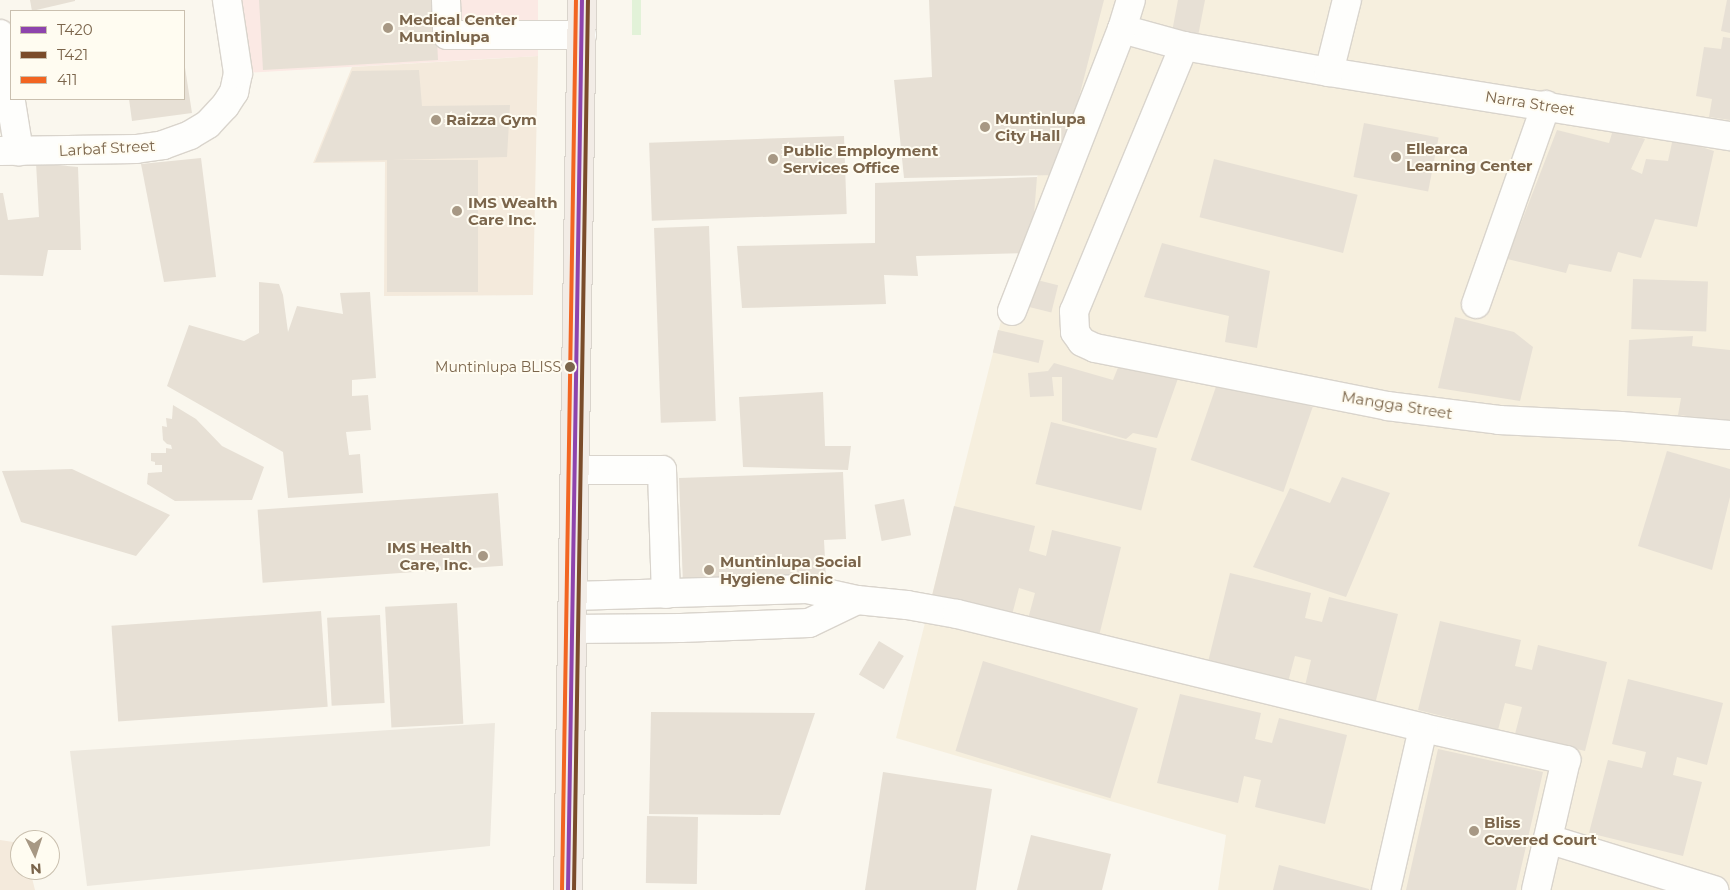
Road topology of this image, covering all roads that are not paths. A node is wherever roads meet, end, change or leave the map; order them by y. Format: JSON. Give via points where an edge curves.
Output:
{"nodes":[{"id":1,"x":227,"y":0,"type":"edge"},
{"id":2,"x":446,"y":0,"type":"edge"},
{"id":3,"x":582,"y":0,"type":"edge"},
{"id":4,"x":1131,"y":0,"type":"edge"},
{"id":5,"x":1346,"y":0,"type":"edge"},
{"id":6,"x":1122,"y":30,"type":"junction"},
{"id":7,"x":0,"y":34,"type":"edge"},
{"id":8,"x":582,"y":35,"type":"junction"},
{"id":9,"x":1184,"y":46,"type":"junction"},
{"id":10,"x":1329,"y":72,"type":"junction"},
{"id":11,"x":1546,"y":105,"type":"junction"},
{"id":12,"x":1730,"y":136,"type":"edge"},
{"id":13,"x":9,"y":151,"type":"edge"},
{"id":14,"x":1476,"y":304,"type":"dead end"},
{"id":15,"x":1012,"y":311,"type":"dead end"},
{"id":16,"x":1730,"y":435,"type":"edge"},
{"id":17,"x":575,"y":470,"type":"junction"},
{"id":18,"x":666,"y":594,"type":"junction"},
{"id":19,"x":573,"y":596,"type":"junction"},
{"id":20,"x":857,"y":600,"type":"junction"},
{"id":21,"x":572,"y":629,"type":"junction"},
{"id":22,"x":1423,"y":728,"type":"junction"},
{"id":23,"x":1548,"y":839,"type":"junction"},
{"id":24,"x":568,"y":890,"type":"edge"},
{"id":25,"x":1386,"y":890,"type":"edge"},
{"id":26,"x":1536,"y":890,"type":"edge"},
{"id":27,"x":1714,"y":890,"type":"edge"}],
"edges":[{"from":1,"to":13,"type":"street","name":"Larbaf Street","via":[[238,73],[234,92],[226,106],[208,124],[190,136],[136,149]]},
{"from":2,"to":8,"type":"street","via":[[447,35]]},
{"from":3,"to":8,"type":"highway"},
{"from":4,"to":6,"type":"street"},
{"from":5,"to":10,"type":"street"},
{"from":6,"to":9,"type":"street","name":"Narra Street"},
{"from":6,"to":15,"type":"street"},
{"from":7,"to":13,"type":"street"},
{"from":8,"to":17,"type":"highway"},
{"from":9,"to":10,"type":"street","name":"Narra Street"},
{"from":9,"to":16,"type":"street","name":"Mangga Street","via":[[1074,312],[1075,332],[1082,342],[1095,348],[1387,406],[1499,420]]},
{"from":10,"to":11,"type":"street","name":"Narra Street"},
{"from":11,"to":12,"type":"street","name":"Narra Street"},
{"from":11,"to":14,"type":"street"},
{"from":17,"to":18,"type":"street","via":[[662,470]]},
{"from":17,"to":19,"type":"highway"},
{"from":18,"to":19,"type":"street"},
{"from":18,"to":20,"type":"street","via":[[807,589]]},
{"from":19,"to":21,"type":"highway"},
{"from":20,"to":21,"type":"street","via":[[809,623]]},
{"from":20,"to":22,"type":"street","via":[[957,614]]},
{"from":21,"to":24,"type":"highway"},
{"from":22,"to":23,"type":"street","via":[[1566,760]]},
{"from":22,"to":25,"type":"street"},
{"from":23,"to":26,"type":"street"},
{"from":23,"to":27,"type":"street"}]}
